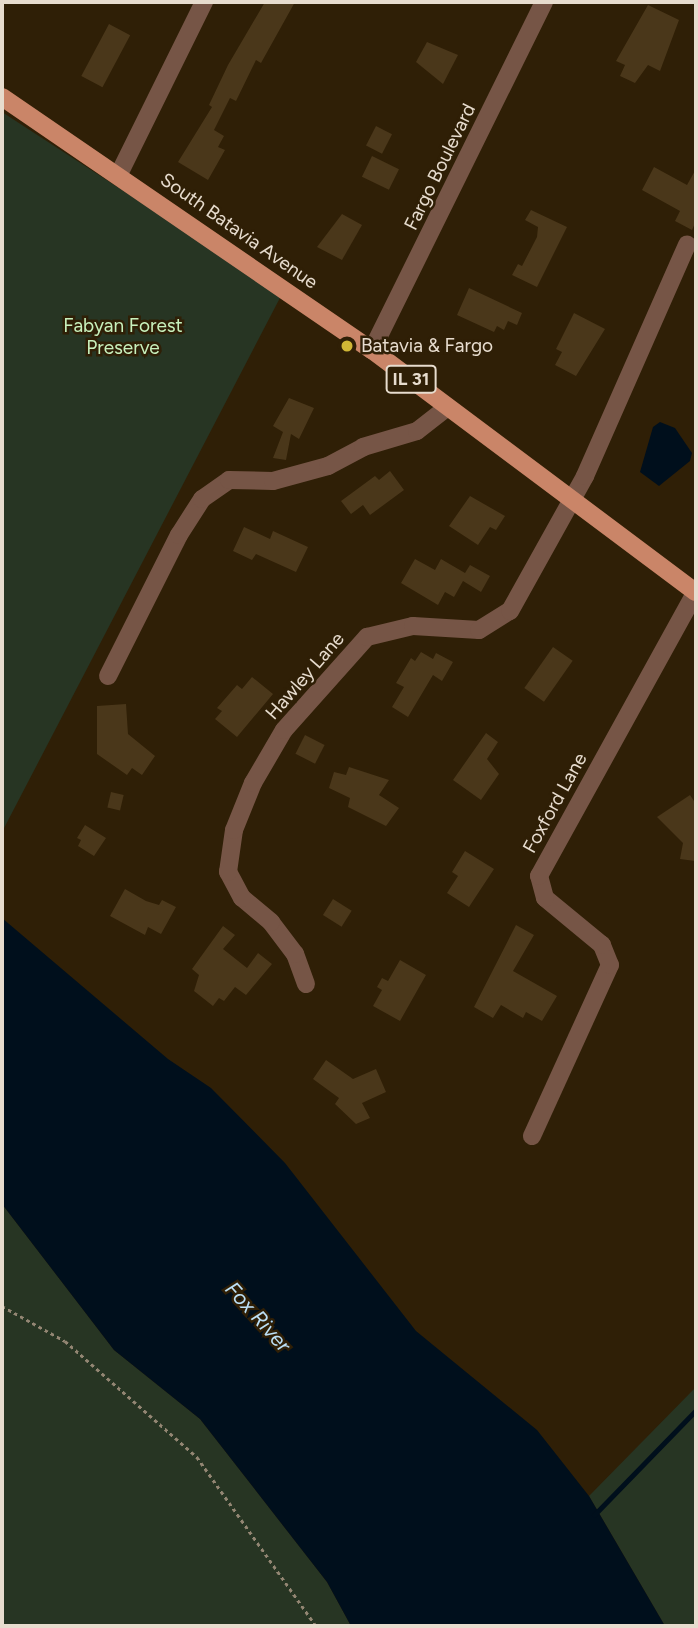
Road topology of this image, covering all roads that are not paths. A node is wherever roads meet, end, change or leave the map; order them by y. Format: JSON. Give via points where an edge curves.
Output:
{"nodes":[{"id":1,"x":204,"y":2,"type":"edge"},
{"id":2,"x":544,"y":2,"type":"edge"},
{"id":3,"x":2,"y":97,"type":"edge"},
{"id":4,"x":119,"y":174,"type":"junction"},
{"id":5,"x":687,"y":245,"type":"dead end"},
{"id":6,"x":372,"y":350,"type":"junction"},
{"id":7,"x":448,"y":407,"type":"junction"},
{"id":8,"x":570,"y":499,"type":"junction"},
{"id":9,"x":696,"y":592,"type":"edge"},
{"id":10,"x":108,"y":676,"type":"dead end"},
{"id":11,"x":306,"y":984,"type":"dead end"},
{"id":12,"x":532,"y":1136,"type":"dead end"}],
"edges":[{"from":1,"to":4,"type":"street"},
{"from":2,"to":6,"type":"street","name":"Fargo Boulevard"},
{"from":3,"to":4,"type":"main road","name":"South Batavia Avenue","number":"IL 31"},
{"from":4,"to":6,"type":"main road","name":"South Batavia Avenue","number":"IL 31"},
{"from":5,"to":8,"type":"street","name":"Hawley Lane","via":[[602,441]]},
{"from":6,"to":7,"type":"main road","name":"South Batavia Avenue","number":"IL 31"},
{"from":7,"to":8,"type":"main road","name":"South Batavia Avenue","number":"IL 31"},
{"from":7,"to":10,"type":"street","via":[[417,432],[363,447],[328,466],[272,481],[229,480],[202,499]]},
{"from":8,"to":9,"type":"main road","name":"South Batavia Avenue","number":"IL 31"},
{"from":8,"to":11,"type":"street","name":"Hawley Lane","via":[[510,611],[479,630],[413,626],[367,637],[284,730],[253,783],[234,830],[228,872],[242,898],[271,922],[295,954]]},
{"from":9,"to":12,"type":"street","name":"Foxford Lane","via":[[539,876],[545,898],[602,945],[610,965]]}]}
